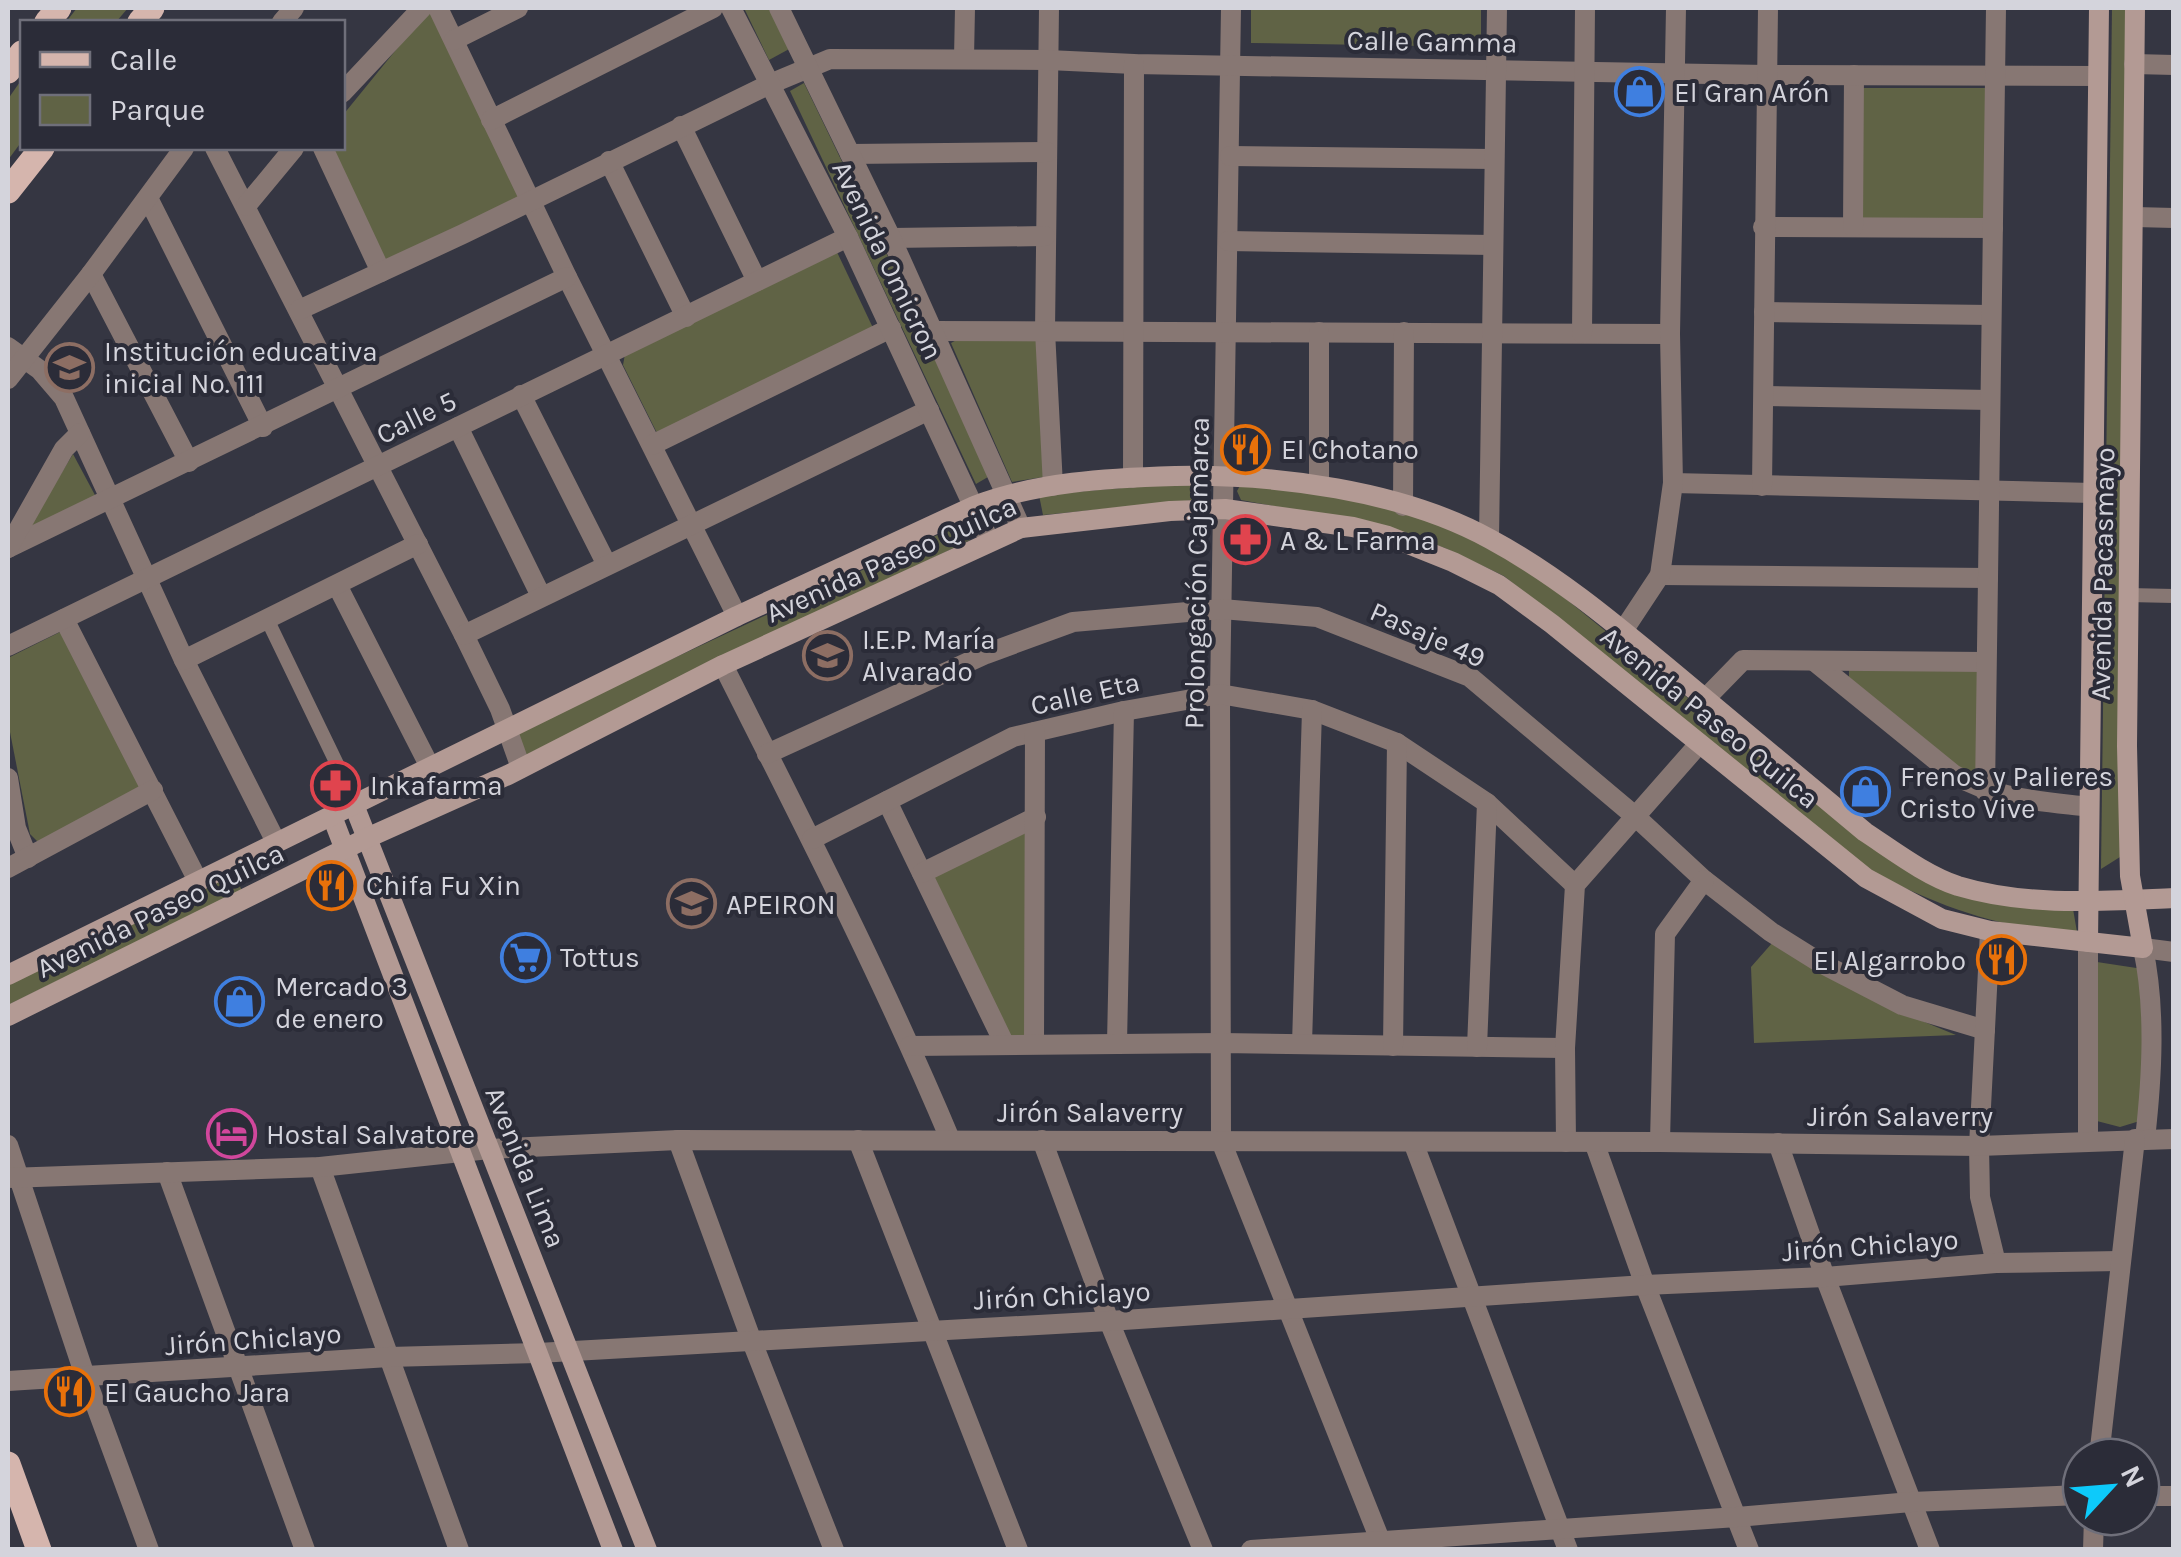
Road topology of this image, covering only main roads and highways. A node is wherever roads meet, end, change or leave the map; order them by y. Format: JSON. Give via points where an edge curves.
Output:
{"nodes":[{"id":1,"x":2099,"y":8,"type":"edge"},
{"id":2,"x":2136,"y":8,"type":"edge"},
{"id":3,"x":40,"y":150,"type":"edge"},
{"id":4,"x":8,"y":191,"type":"edge"},
{"id":5,"x":2155,"y":217,"type":"edge"},
{"id":6,"x":353,"y":799,"type":"junction"},
{"id":7,"x":332,"y":816,"type":"junction"},
{"id":8,"x":367,"y":838,"type":"junction"},
{"id":9,"x":345,"y":850,"type":"junction"},
{"id":10,"x":2174,"y":898,"type":"edge"},
{"id":11,"x":2134,"y":901,"type":"junction"},
{"id":12,"x":2089,"y":902,"type":"junction"},
{"id":13,"x":2088,"y":942,"type":"junction"},
{"id":14,"x":2143,"y":948,"type":"joint"},
{"id":15,"x":8,"y":975,"type":"edge"},
{"id":16,"x":8,"y":1016,"type":"edge"},
{"id":17,"x":8,"y":1464,"type":"edge"},
{"id":18,"x":40,"y":1550,"type":"edge"},
{"id":19,"x":614,"y":1550,"type":"edge"},
{"id":20,"x":647,"y":1550,"type":"edge"}],
"edges":[{"from":1,"to":12,"type":"main road","name":"Avenida Pacasmayo"},
{"from":2,"to":5,"type":"main road","name":"Avenida Pacasmayo","via":[[2134,64]]},
{"from":3,"to":4,"type":"main road"},
{"from":5,"to":11,"type":"main road","name":"Avenida Pacasmayo","via":[[2128,595]]},
{"from":6,"to":7,"type":"main road","name":"Avenida Paseo Quilca"},
{"from":6,"to":8,"type":"main road","name":"Avenida Lima"},
{"from":6,"to":12,"type":"main road","name":"Avenida Paseo Quilca","via":[[1008,493],[1226,475],[1319,485],[1449,520],[1489,538],[1564,584],[1865,832],[1908,860],[1956,885]]},
{"from":7,"to":9,"type":"main road","name":"Avenida Lima"},
{"from":7,"to":15,"type":"main road","name":"Avenida Paseo Quilca"},
{"from":8,"to":9,"type":"main road","name":"Avenida Paseo Quilca"},
{"from":8,"to":13,"type":"main road","name":"Avenida Paseo Quilca","via":[[989,540],[1021,528],[1225,509],[1353,527],[1453,562],[1552,624],[1866,878],[1942,919]]},
{"from":8,"to":20,"type":"main road","name":"Avenida Lima"},
{"from":9,"to":16,"type":"main road","name":"Avenida Paseo Quilca"},
{"from":9,"to":19,"type":"main road","name":"Avenida Lima"},
{"from":10,"to":11,"type":"main road","name":"Avenida Paseo Quilca"},
{"from":11,"to":12,"type":"main road","name":"Avenida Paseo Quilca"},
{"from":11,"to":14,"type":"main road","name":"Avenida Pacasmayo"},
{"from":12,"to":13,"type":"main road","name":"Avenida Pacasmayo"},
{"from":13,"to":14,"type":"main road","name":"Avenida Paseo Quilca"},
{"from":17,"to":18,"type":"main road"}]}
